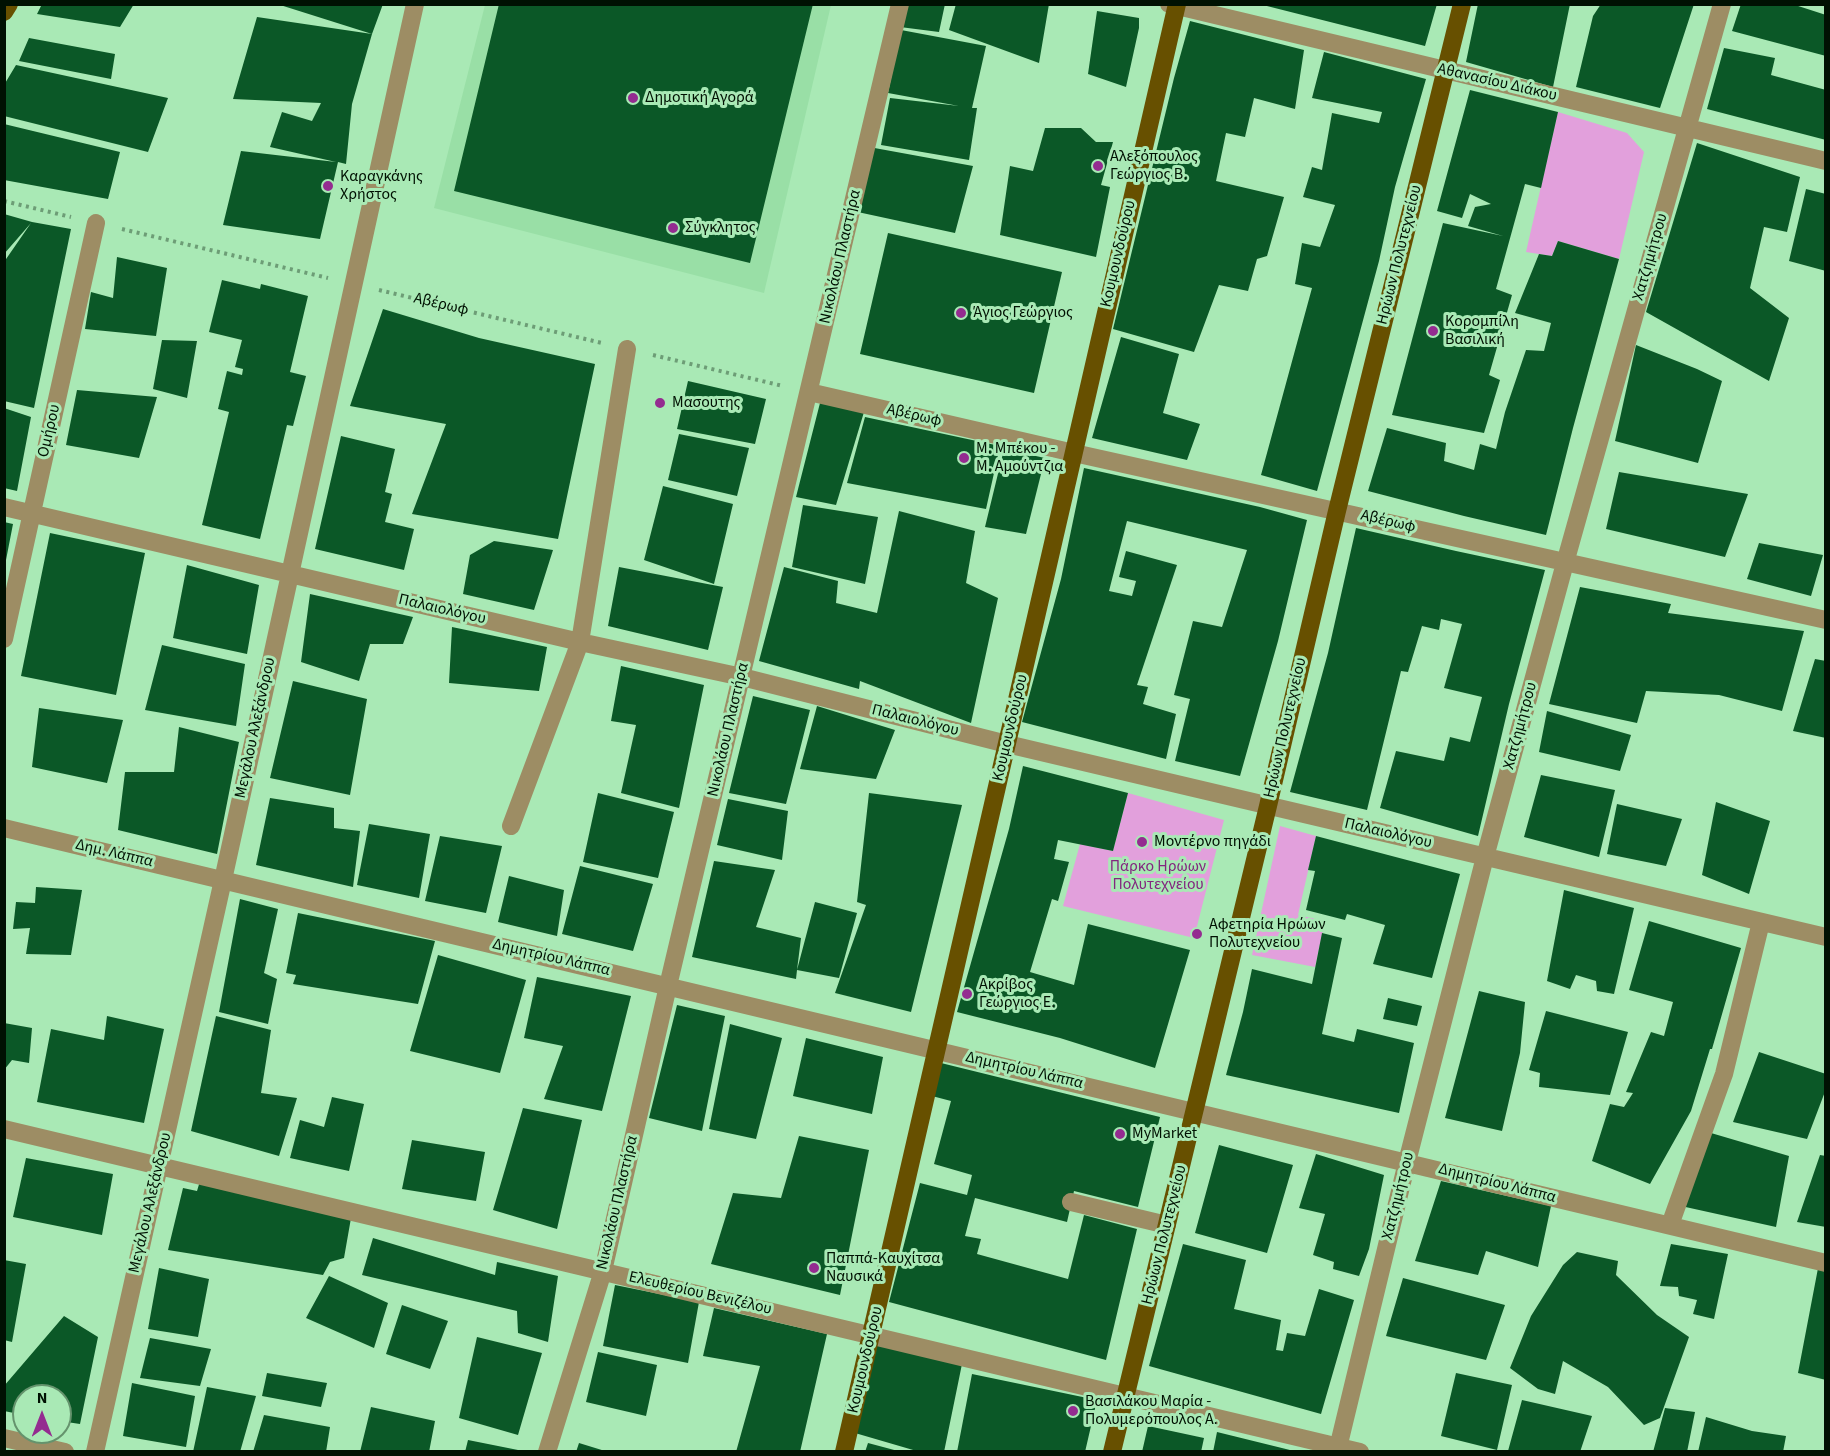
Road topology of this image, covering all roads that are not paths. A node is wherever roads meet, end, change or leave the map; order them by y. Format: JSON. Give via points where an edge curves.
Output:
{"nodes":[{"id":1,"x":9,"y":4,"type":"edge"},
{"id":2,"x":415,"y":4,"type":"edge"},
{"id":3,"x":900,"y":4,"type":"edge"},
{"id":4,"x":1462,"y":4,"type":"edge"},
{"id":5,"x":1722,"y":4,"type":"edge"},
{"id":6,"x":1174,"y":5,"type":"edge"},
{"id":7,"x":4,"y":12,"type":"edge"},
{"id":8,"x":1445,"y":70,"type":"junction"},
{"id":9,"x":1687,"y":128,"type":"junction"},
{"id":10,"x":1826,"y":161,"type":"edge"},
{"id":11,"x":96,"y":223,"type":"road end"},
{"id":12,"x":627,"y":349,"type":"road end"},
{"id":13,"x":809,"y":392,"type":"junction"},
{"id":14,"x":1074,"y":453,"type":"junction"},
{"id":15,"x":4,"y":507,"type":"edge"},
{"id":16,"x":1337,"y":511,"type":"junction"},
{"id":17,"x":31,"y":514,"type":"junction"},
{"id":18,"x":1565,"y":563,"type":"junction"},
{"id":19,"x":289,"y":574,"type":"junction"},
{"id":20,"x":1826,"y":620,"type":"edge"},
{"id":21,"x":4,"y":639,"type":"edge"},
{"id":22,"x":580,"y":642,"type":"junction"},
{"id":23,"x":742,"y":677,"type":"junction"},
{"id":24,"x":1007,"y":744,"type":"junction"},
{"id":25,"x":1268,"y":806,"type":"junction"},
{"id":26,"x":511,"y":826,"type":"dead end"},
{"id":27,"x":4,"y":828,"type":"edge"},
{"id":28,"x":1485,"y":857,"type":"junction"},
{"id":29,"x":223,"y":880,"type":"junction"},
{"id":30,"x":1761,"y":922,"type":"junction"},
{"id":31,"x":1826,"y":937,"type":"edge"},
{"id":32,"x":668,"y":986,"type":"junction"},
{"id":33,"x":936,"y":1050,"type":"junction"},
{"id":34,"x":1194,"y":1112,"type":"junction"},
{"id":35,"x":4,"y":1129,"type":"edge"},
{"id":36,"x":1407,"y":1162,"type":"junction"},
{"id":37,"x":159,"y":1166,"type":"junction"},
{"id":38,"x":1071,"y":1202,"type":"dead end"},
{"id":39,"x":1167,"y":1225,"type":"junction"},
{"id":40,"x":1670,"y":1226,"type":"junction"},
{"id":41,"x":1826,"y":1263,"type":"edge"},
{"id":42,"x":603,"y":1271,"type":"junction"},
{"id":43,"x":871,"y":1335,"type":"junction"},
{"id":44,"x":1126,"y":1395,"type":"junction"},
{"id":45,"x":4,"y":1438,"type":"edge"},
{"id":46,"x":1337,"y":1449,"type":"edge"},
{"id":47,"x":65,"y":1452,"type":"edge"},
{"id":48,"x":95,"y":1452,"type":"edge"},
{"id":49,"x":547,"y":1452,"type":"edge"},
{"id":50,"x":844,"y":1452,"type":"edge"},
{"id":51,"x":1112,"y":1452,"type":"edge"},
{"id":52,"x":1360,"y":1452,"type":"edge"}],
"edges":[{"from":1,"to":7,"type":"main road"},
{"from":2,"to":19,"type":"street","name":"Μεγάλου Αλεξάνδρου"},
{"from":3,"to":13,"type":"street","name":"Νικολάου Πλαστήρα"},
{"from":4,"to":8,"type":"main road","name":"Ηρώων Πολυτεχνείου"},
{"from":5,"to":9,"type":"street","name":"Χατζημήτρου"},
{"from":6,"to":8,"type":"street","name":"Αθανασίου Διάκου"},
{"from":6,"to":14,"type":"main road","name":"Κουμουνδούρου"},
{"from":8,"to":9,"type":"street","name":"Αθανασίου Διάκου"},
{"from":8,"to":16,"type":"main road","name":"Ηρώων Πολυτεχνείου"},
{"from":9,"to":10,"type":"street","name":"Αθανασίου Διάκου"},
{"from":9,"to":18,"type":"street","name":"Χατζημήτρου"},
{"from":11,"to":17,"type":"street","name":"Ομήρου"},
{"from":12,"to":22,"type":"street"},
{"from":13,"to":14,"type":"street","name":"Αβέρωφ"},
{"from":13,"to":23,"type":"street","name":"Νικολάου Πλαστήρα"},
{"from":14,"to":16,"type":"street","name":"Αβέρωφ"},
{"from":14,"to":24,"type":"main road","name":"Κουμουνδούρου"},
{"from":15,"to":17,"type":"street","name":"Παλαιολόγου"},
{"from":16,"to":18,"type":"street","name":"Αβέρωφ"},
{"from":16,"to":25,"type":"main road","name":"Ηρώων Πολυτεχνείου"},
{"from":17,"to":19,"type":"street","name":"Παλαιολόγου"},
{"from":17,"to":21,"type":"street","name":"Ομήρου"},
{"from":18,"to":20,"type":"street","name":"Αβέρωφ"},
{"from":18,"to":28,"type":"street","name":"Χατζημήτρου"},
{"from":19,"to":22,"type":"street","name":"Παλαιολόγου"},
{"from":19,"to":29,"type":"street","name":"Μεγάλου Αλεξάνδρου"},
{"from":22,"to":23,"type":"street","name":"Παλαιολόγου"},
{"from":22,"to":26,"type":"street"},
{"from":23,"to":24,"type":"street","name":"Παλαιολόγου"},
{"from":23,"to":32,"type":"street","name":"Νικολάου Πλαστήρα"},
{"from":24,"to":25,"type":"street","name":"Παλαιολόγου"},
{"from":24,"to":33,"type":"main road","name":"Κουμουνδούρου"},
{"from":25,"to":28,"type":"street","name":"Παλαιολόγου"},
{"from":25,"to":34,"type":"main road","name":"Ηρώων Πολυτεχνείου"},
{"from":27,"to":29,"type":"street","name":"Δημ. Λάππα"},
{"from":28,"to":30,"type":"street","name":"Παλαιολόγου"},
{"from":28,"to":36,"type":"street","name":"Χατζημήτρου"},
{"from":29,"to":32,"type":"street","name":"Δημητρίου Λάππα"},
{"from":29,"to":37,"type":"street","name":"Μεγάλου Αλεξάνδρου"},
{"from":30,"to":31,"type":"street","name":"Παλαιολόγου"},
{"from":30,"to":40,"type":"street","via":[[1724,1074]]},
{"from":32,"to":33,"type":"street","name":"Δημητρίου Λάππα"},
{"from":32,"to":42,"type":"street","name":"Νικολάου Πλαστήρα"},
{"from":33,"to":34,"type":"street","name":"Δημητρίου Λάππα"},
{"from":33,"to":43,"type":"main road","name":"Κουμουνδούρου"},
{"from":34,"to":36,"type":"street","name":"Δημητρίου Λάππα"},
{"from":34,"to":39,"type":"main road","name":"Ηρώων Πολυτεχνείου"},
{"from":35,"to":37,"type":"street","name":"Ελευθερίου Βενιζέλου"},
{"from":36,"to":40,"type":"street","name":"Δημητρίου Λάππα"},
{"from":36,"to":46,"type":"street","name":"Χατζημήτρου"},
{"from":37,"to":42,"type":"street","name":"Ελευθερίου Βενιζέλου"},
{"from":37,"to":48,"type":"street","name":"Μεγάλου Αλεξάνδρου"},
{"from":38,"to":39,"type":"street"},
{"from":39,"to":44,"type":"main road","name":"Ηρώων Πολυτεχνείου"},
{"from":40,"to":41,"type":"street","name":"Δημητρίου Λάππα"},
{"from":42,"to":43,"type":"street","name":"Ελευθερίου Βενιζέλου"},
{"from":42,"to":49,"type":"street","name":"Νικολάου Πλαστήρα"},
{"from":43,"to":44,"type":"street","name":"Ελευθερίου Βενιζέλου"},
{"from":43,"to":50,"type":"main road","name":"Κουμουνδούρου"},
{"from":44,"to":46,"type":"street","name":"Ελευθερίου Βενιζέλου"},
{"from":44,"to":51,"type":"main road","name":"Ηρώων Πολυτεχνείου"},
{"from":45,"to":47,"type":"street"},
{"from":46,"to":52,"type":"street","name":"Ελευθερίου Βενιζέλου"}]}
